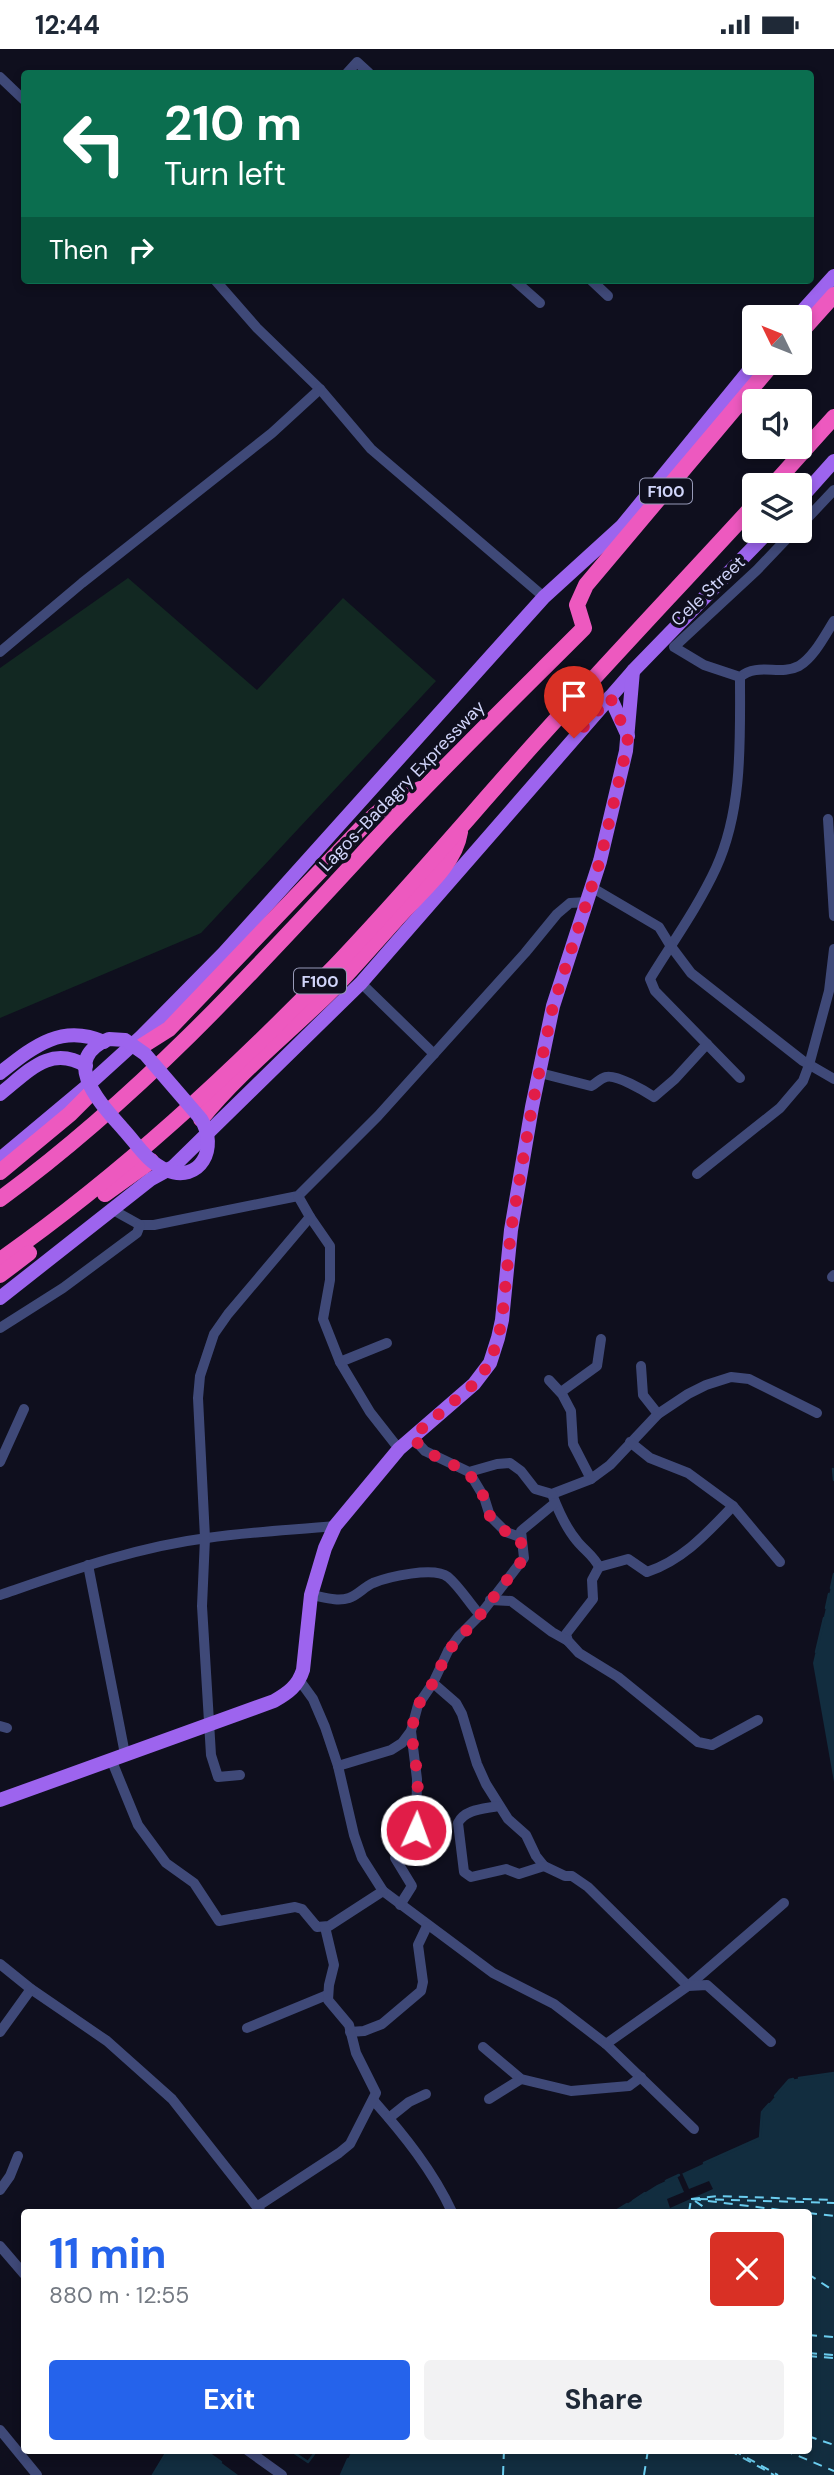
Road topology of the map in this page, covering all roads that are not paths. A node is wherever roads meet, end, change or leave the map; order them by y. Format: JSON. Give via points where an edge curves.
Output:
{"nodes":[{"id":1,"x":350,"y":70,"type":"edge"},
{"id":2,"x":366,"y":70,"type":"edge"},
{"id":3,"x":0,"y":77,"type":"edge"},
{"id":4,"x":21,"y":97,"type":"edge"},
{"id":5,"x":834,"y":277,"type":"edge"},
{"id":6,"x":218,"y":284,"type":"edge"},
{"id":7,"x":519,"y":284,"type":"edge"},
{"id":8,"x":595,"y":284,"type":"edge"},
{"id":9,"x":834,"y":295,"type":"edge"},
{"id":10,"x":608,"y":296,"type":"dead end"},
{"id":11,"x":540,"y":303,"type":"dead end"},
{"id":12,"x":808,"y":305,"type":"edge"},
{"id":13,"x":812,"y":320,"type":"edge"},
{"id":14,"x":745,"y":375,"type":"edge"},
{"id":15,"x":763,"y":375,"type":"edge"},
{"id":16,"x":320,"y":389,"type":"junction"},
{"id":17,"x":834,"y":417,"type":"edge"},
{"id":18,"x":834,"y":461,"type":"edge"},
{"id":19,"x":784,"y":473,"type":"edge"},
{"id":20,"x":819,"y":477,"type":"junction"},
{"id":21,"x":812,"y":485,"type":"edge"},
{"id":22,"x":833,"y":491,"type":"edge"},
{"id":23,"x":812,"y":509,"type":"edge"},
{"id":24,"x":742,"y":518,"type":"edge"},
{"id":25,"x":757,"y":543,"type":"edge"},
{"id":26,"x":783,"y":543,"type":"edge"},
{"id":27,"x":544,"y":597,"type":"junction"},
{"id":28,"x":834,"y":621,"type":"edge"},
{"id":29,"x":0,"y":652,"type":"edge"},
{"id":30,"x":633,"y":671,"type":"junction"},
{"id":31,"x":740,"y":677,"type":"junction"},
{"id":32,"x":610,"y":697,"type":"junction"},
{"id":33,"x":628,"y":737,"type":"junction"},
{"id":34,"x":425,"y":787,"type":"junction"},
{"id":35,"x":828,"y":819,"type":"dead end"},
{"id":36,"x":460,"y":827,"type":"junction"},
{"id":37,"x":592,"y":887,"type":"junction"},
{"id":38,"x":587,"y":902,"type":"junction"},
{"id":39,"x":834,"y":916,"type":"edge"},
{"id":40,"x":670,"y":946,"type":"junction"},
{"id":41,"x":834,"y":949,"type":"edge"},
{"id":42,"x":361,"y":982,"type":"junction"},
{"id":43,"x":104,"y":1042,"type":"junction"},
{"id":44,"x":706,"y":1044,"type":"junction"},
{"id":45,"x":139,"y":1048,"type":"junction"},
{"id":46,"x":434,"y":1054,"type":"junction"},
{"id":47,"x":810,"y":1065,"type":"junction"},
{"id":48,"x":86,"y":1066,"type":"junction"},
{"id":49,"x":0,"y":1073,"type":"edge"},
{"id":50,"x":540,"y":1073,"type":"junction"},
{"id":51,"x":740,"y":1079,"type":"dead end"},
{"id":52,"x":834,"y":1079,"type":"edge"},
{"id":53,"x":92,"y":1092,"type":"junction"},
{"id":54,"x":0,"y":1094,"type":"edge"},
{"id":55,"x":201,"y":1119,"type":"junction"},
{"id":56,"x":0,"y":1159,"type":"edge"},
{"id":57,"x":151,"y":1161,"type":"junction"},
{"id":58,"x":0,"y":1172,"type":"edge"},
{"id":59,"x":697,"y":1174,"type":"dead end"},
{"id":60,"x":298,"y":1196,"type":"junction"},
{"id":61,"x":0,"y":1199,"type":"edge"},
{"id":62,"x":113,"y":1210,"type":"junction"},
{"id":63,"x":310,"y":1217,"type":"junction"},
{"id":64,"x":140,"y":1225,"type":"junction"},
{"id":65,"x":0,"y":1270,"type":"edge"},
{"id":66,"x":0,"y":1298,"type":"edge"},
{"id":67,"x":0,"y":1328,"type":"edge"},
{"id":68,"x":601,"y":1339,"type":"dead end"},
{"id":69,"x":387,"y":1343,"type":"dead end"},
{"id":70,"x":340,"y":1362,"type":"junction"},
{"id":71,"x":640,"y":1366,"type":"dead end"},
{"id":72,"x":549,"y":1380,"type":"dead end"},
{"id":73,"x":561,"y":1392,"type":"junction"},
{"id":74,"x":24,"y":1409,"type":"dead end"},
{"id":75,"x":817,"y":1413,"type":"dead end"},
{"id":76,"x":658,"y":1414,"type":"junction"},
{"id":77,"x":412,"y":1437,"type":"junction"},
{"id":78,"x":630,"y":1442,"type":"junction"},
{"id":79,"x":399,"y":1450,"type":"junction"},
{"id":80,"x":0,"y":1462,"type":"edge"},
{"id":81,"x":468,"y":1472,"type":"junction"},
{"id":82,"x":591,"y":1479,"type":"junction"},
{"id":83,"x":554,"y":1499,"type":"junction"},
{"id":84,"x":733,"y":1506,"type":"junction"},
{"id":85,"x":335,"y":1526,"type":"junction"},
{"id":86,"x":205,"y":1538,"type":"junction"},
{"id":87,"x":520,"y":1538,"type":"junction"},
{"id":88,"x":780,"y":1562,"type":"dead end"},
{"id":89,"x":88,"y":1565,"type":"junction"},
{"id":90,"x":599,"y":1566,"type":"junction"},
{"id":91,"x":0,"y":1595,"type":"edge"},
{"id":92,"x":311,"y":1595,"type":"junction"},
{"id":93,"x":490,"y":1600,"type":"junction"},
{"id":94,"x":480,"y":1615,"type":"junction"},
{"id":95,"x":568,"y":1641,"type":"junction"},
{"id":96,"x":300,"y":1681,"type":"junction"},
{"id":97,"x":433,"y":1683,"type":"junction"},
{"id":98,"x":758,"y":1720,"type":"dead end"},
{"id":99,"x":208,"y":1725,"type":"junction"},
{"id":100,"x":411,"y":1731,"type":"junction"},
{"id":101,"x":118,"y":1756,"type":"junction"},
{"id":102,"x":338,"y":1766,"type":"junction"},
{"id":103,"x":240,"y":1775,"type":"dead end"},
{"id":104,"x":0,"y":1800,"type":"edge"},
{"id":105,"x":498,"y":1806,"type":"junction"},
{"id":106,"x":416,"y":1830,"type":"dead end"},
{"id":107,"x":395,"y":1858,"type":"dead end"},
{"id":108,"x":544,"y":1866,"type":"junction"},
{"id":109,"x":383,"y":1891,"type":"junction"},
{"id":110,"x":783,"y":1903,"type":"dead end"},
{"id":111,"x":400,"y":1905,"type":"junction"},
{"id":112,"x":427,"y":1926,"type":"junction"},
{"id":113,"x":325,"y":1927,"type":"junction"},
{"id":114,"x":0,"y":1964,"type":"edge"},
{"id":115,"x":688,"y":1986,"type":"junction"},
{"id":116,"x":31,"y":1989,"type":"junction"},
{"id":117,"x":327,"y":1995,"type":"junction"},
{"id":118,"x":247,"y":2028,"type":"dead end"},
{"id":119,"x":0,"y":2032,"type":"edge"},
{"id":120,"x":350,"y":2032,"type":"junction"},
{"id":121,"x":771,"y":2042,"type":"dead end"},
{"id":122,"x":606,"y":2044,"type":"junction"},
{"id":123,"x":483,"y":2047,"type":"dead end"},
{"id":124,"x":641,"y":2077,"type":"junction"},
{"id":125,"x":521,"y":2079,"type":"junction"},
{"id":126,"x":426,"y":2094,"type":"dead end"},
{"id":127,"x":489,"y":2099,"type":"dead end"},
{"id":128,"x":374,"y":2101,"type":"junction"},
{"id":129,"x":389,"y":2118,"type":"junction"},
{"id":130,"x":694,"y":2129,"type":"dead end"},
{"id":131,"x":18,"y":2155,"type":"dead end"},
{"id":132,"x":0,"y":2190,"type":"edge"},
{"id":133,"x":260,"y":2209,"type":"edge"},
{"id":134,"x":450,"y":2209,"type":"edge"},
{"id":135,"x":0,"y":2246,"type":"edge"},
{"id":136,"x":21,"y":2270,"type":"edge"},
{"id":137,"x":0,"y":2430,"type":"edge"},
{"id":138,"x":253,"y":2454,"type":"edge"},
{"id":139,"x":37,"y":2475,"type":"edge"},
{"id":140,"x":282,"y":2475,"type":"edge"}],
"edges":[{"from":1,"to":2,"type":"street","via":[[357,62]]},
{"from":3,"to":4,"type":"street"},
{"from":5,"to":12,"type":"main road"},
{"from":6,"to":16,"type":"street"},
{"from":7,"to":11,"type":"street"},
{"from":8,"to":10,"type":"street"},
{"from":9,"to":13,"type":"highway"},
{"from":14,"to":27,"type":"main road","name":"Lagos-Badagry Expressway","via":[[621,526]]},
{"from":15,"to":34,"type":"highway","name":"Lagos-Badagry Expressway","number":"F100","via":[[586,585],[577,605],[583,628]]},
{"from":16,"to":27,"type":"street","via":[[371,449]]},
{"from":16,"to":29,"type":"street","via":[[272,433]]},
{"from":17,"to":19,"type":"highway"},
{"from":18,"to":20,"type":"main road"},
{"from":20,"to":21,"type":"main road"},
{"from":20,"to":22,"type":"street"},
{"from":22,"to":23,"type":"street"},
{"from":24,"to":36,"type":"highway","number":"F100"},
{"from":25,"to":30,"type":"main road"},
{"from":26,"to":31,"type":"street","name":"Cele Street","via":[[674,647],[704,665]]},
{"from":27,"to":56,"type":"main road","name":"Lagos-Badagry Expressway","via":[[224,953],[114,1062]]},
{"from":28,"to":31,"type":"street","via":[[800,666],[747,671]]},
{"from":30,"to":32,"type":"main road"},
{"from":30,"to":33,"type":"main road"},
{"from":31,"to":40,"type":"street","via":[[737,782],[727,833],[717,867]]},
{"from":32,"to":33,"type":"main road"},
{"from":32,"to":42,"type":"main road"},
{"from":33,"to":37,"type":"main road"},
{"from":34,"to":45,"type":"highway","via":[[389,803],[368,821],[169,1029]]},
{"from":34,"to":61,"type":"highway","name":"Lagos-Badagry Expressway","number":"F100","via":[[159,1066]]},
{"from":35,"to":39,"type":"street"},
{"from":36,"to":55,"type":"highway","via":[[451,857],[334,988]]},
{"from":36,"to":65,"type":"highway","number":"F100","via":[[335,966],[196,1102]]},
{"from":37,"to":38,"type":"main road"},
{"from":37,"to":40,"type":"street","via":[[659,926]]},
{"from":38,"to":46,"type":"street","via":[[570,903],[556,914]]},
{"from":38,"to":50,"type":"main road","via":[[553,1006]]},
{"from":40,"to":44,"type":"street","via":[[650,979],[651,985]]},
{"from":40,"to":47,"type":"street","via":[[691,973]]},
{"from":41,"to":47,"type":"street","via":[[829,991]]},
{"from":42,"to":46,"type":"street"},
{"from":42,"to":62,"type":"main road","via":[[173,1167]]},
{"from":43,"to":45,"type":"main road","bridge":true,"via":[[125,1040]]},
{"from":43,"to":48,"type":"main road","bridge":true,"via":[[91,1053]]},
{"from":43,"to":49,"type":"main road","via":[[76,1033],[50,1039]]},
{"from":44,"to":50,"type":"street","via":[[654,1097],[611,1076],[591,1086]]},
{"from":44,"to":51,"type":"street"},
{"from":45,"to":55,"type":"main road","bridge":true},
{"from":46,"to":60,"type":"street"},
{"from":47,"to":52,"type":"street"},
{"from":47,"to":59,"type":"street","via":[[780,1108]]},
{"from":48,"to":53,"type":"main road","bridge":true},
{"from":48,"to":54,"type":"main road","via":[[74,1059],[50,1059]]},
{"from":50,"to":77,"type":"main road","via":[[511,1230],[502,1320],[490,1363],[474,1384]]},
{"from":53,"to":57,"type":"main road","bridge":true},
{"from":53,"to":58,"type":"highway"},
{"from":55,"to":57,"type":"main road","bridge":true,"via":[[209,1145],[199,1165],[173,1173]]},
{"from":57,"to":65,"type":"highway"},
{"from":60,"to":63,"type":"street"},
{"from":60,"to":64,"type":"street"},
{"from":62,"to":64,"type":"street"},
{"from":62,"to":66,"type":"main road"},
{"from":63,"to":70,"type":"street","via":[[330,1246],[323,1319]]},
{"from":63,"to":86,"type":"street","via":[[228,1314],[205,1358],[198,1398]]},
{"from":64,"to":67,"type":"street","via":[[137,1233],[63,1288]]},
{"from":68,"to":73,"type":"street","via":[[597,1366]]},
{"from":69,"to":70,"type":"street"},
{"from":70,"to":79,"type":"street"},
{"from":71,"to":76,"type":"street","via":[[643,1395]]},
{"from":72,"to":73,"type":"street"},
{"from":73,"to":82,"type":"street","via":[[573,1417],[573,1444]]},
{"from":74,"to":80,"type":"street"},
{"from":75,"to":76,"type":"street","via":[[749,1379],[731,1377],[706,1385]]},
{"from":76,"to":78,"type":"street"},
{"from":77,"to":79,"type":"main road"},
{"from":77,"to":81,"type":"street","via":[[425,1451]]},
{"from":78,"to":82,"type":"street"},
{"from":78,"to":84,"type":"street","via":[[650,1458],[688,1473]]},
{"from":79,"to":85,"type":"main road"},
{"from":81,"to":83,"type":"street","via":[[510,1463],[535,1489]]},
{"from":81,"to":87,"type":"street","via":[[490,1516]]},
{"from":82,"to":83,"type":"street"},
{"from":83,"to":87,"type":"street","via":[[521,1531]]},
{"from":83,"to":90,"type":"street","via":[[576,1540]]},
{"from":84,"to":88,"type":"street"},
{"from":84,"to":90,"type":"street","via":[[690,1550],[663,1567],[646,1572],[628,1559]]},
{"from":85,"to":86,"type":"street"},
{"from":85,"to":92,"type":"main road"},
{"from":86,"to":89,"type":"street"},
{"from":86,"to":99,"type":"street","via":[[202,1606]]},
{"from":87,"to":93,"type":"street","via":[[524,1558]]},
{"from":89,"to":91,"type":"street"},
{"from":89,"to":101,"type":"street"},
{"from":90,"to":95,"type":"street","via":[[592,1580],[593,1599],[570,1626]]},
{"from":92,"to":94,"type":"street","via":[[349,1598],[370,1584],[393,1577],[437,1572],[446,1575]]},
{"from":92,"to":96,"type":"main road"},
{"from":93,"to":94,"type":"street"},
{"from":93,"to":95,"type":"street","via":[[511,1601]]},
{"from":94,"to":97,"type":"street","via":[[448,1651]]},
{"from":95,"to":98,"type":"street","via":[[698,1742],[712,1745]]},
{"from":96,"to":99,"type":"main road","via":[[274,1701]]},
{"from":96,"to":102,"type":"street","via":[[313,1699]]},
{"from":97,"to":100,"type":"street","via":[[418,1705]]},
{"from":97,"to":105,"type":"street","via":[[463,1714],[477,1764]]},
{"from":99,"to":101,"type":"main road"},
{"from":99,"to":103,"type":"street","via":[[218,1777]]},
{"from":100,"to":102,"type":"street","via":[[391,1750]]},
{"from":100,"to":106,"type":"street","via":[[418,1779]]},
{"from":101,"to":104,"type":"main road"},
{"from":101,"to":113,"type":"street","via":[[138,1825],[166,1863],[194,1884],[217,1919],[223,1922],[295,1907],[317,1927]]},
{"from":102,"to":109,"type":"street","via":[[362,1858]]},
{"from":105,"to":108,"type":"street","via":[[526,1835]]},
{"from":105,"to":108,"type":"street","via":[[467,1813],[458,1823],[464,1872],[471,1877],[506,1869],[519,1874]]},
{"from":107,"to":111,"type":"street","via":[[412,1886]]},
{"from":108,"to":115,"type":"street","via":[[588,1887]]},
{"from":109,"to":111,"type":"street"},
{"from":109,"to":113,"type":"street"},
{"from":110,"to":115,"type":"street"},
{"from":111,"to":112,"type":"street"},
{"from":112,"to":120,"type":"street","via":[[418,1945],[421,1991],[382,2024]]},
{"from":112,"to":122,"type":"street","via":[[492,1973],[554,2004]]},
{"from":113,"to":117,"type":"street","via":[[334,1965]]},
{"from":114,"to":116,"type":"street"},
{"from":115,"to":121,"type":"street","via":[[707,1985]]},
{"from":115,"to":122,"type":"street"},
{"from":116,"to":119,"type":"street"},
{"from":116,"to":133,"type":"street","via":[[107,2041],[172,2099]]},
{"from":117,"to":118,"type":"street"},
{"from":117,"to":120,"type":"street"},
{"from":120,"to":128,"type":"street","via":[[376,2093]]},
{"from":122,"to":124,"type":"street"},
{"from":123,"to":125,"type":"street"},
{"from":124,"to":125,"type":"street","via":[[629,2086],[571,2091]]},
{"from":124,"to":130,"type":"street"},
{"from":125,"to":127,"type":"street"},
{"from":126,"to":129,"type":"street"},
{"from":128,"to":129,"type":"street"},
{"from":128,"to":133,"type":"street","via":[[350,2144]]},
{"from":129,"to":134,"type":"street"},
{"from":131,"to":132,"type":"street"},
{"from":135,"to":136,"type":"street"},
{"from":137,"to":139,"type":"street"},
{"from":138,"to":140,"type":"street"}]}
